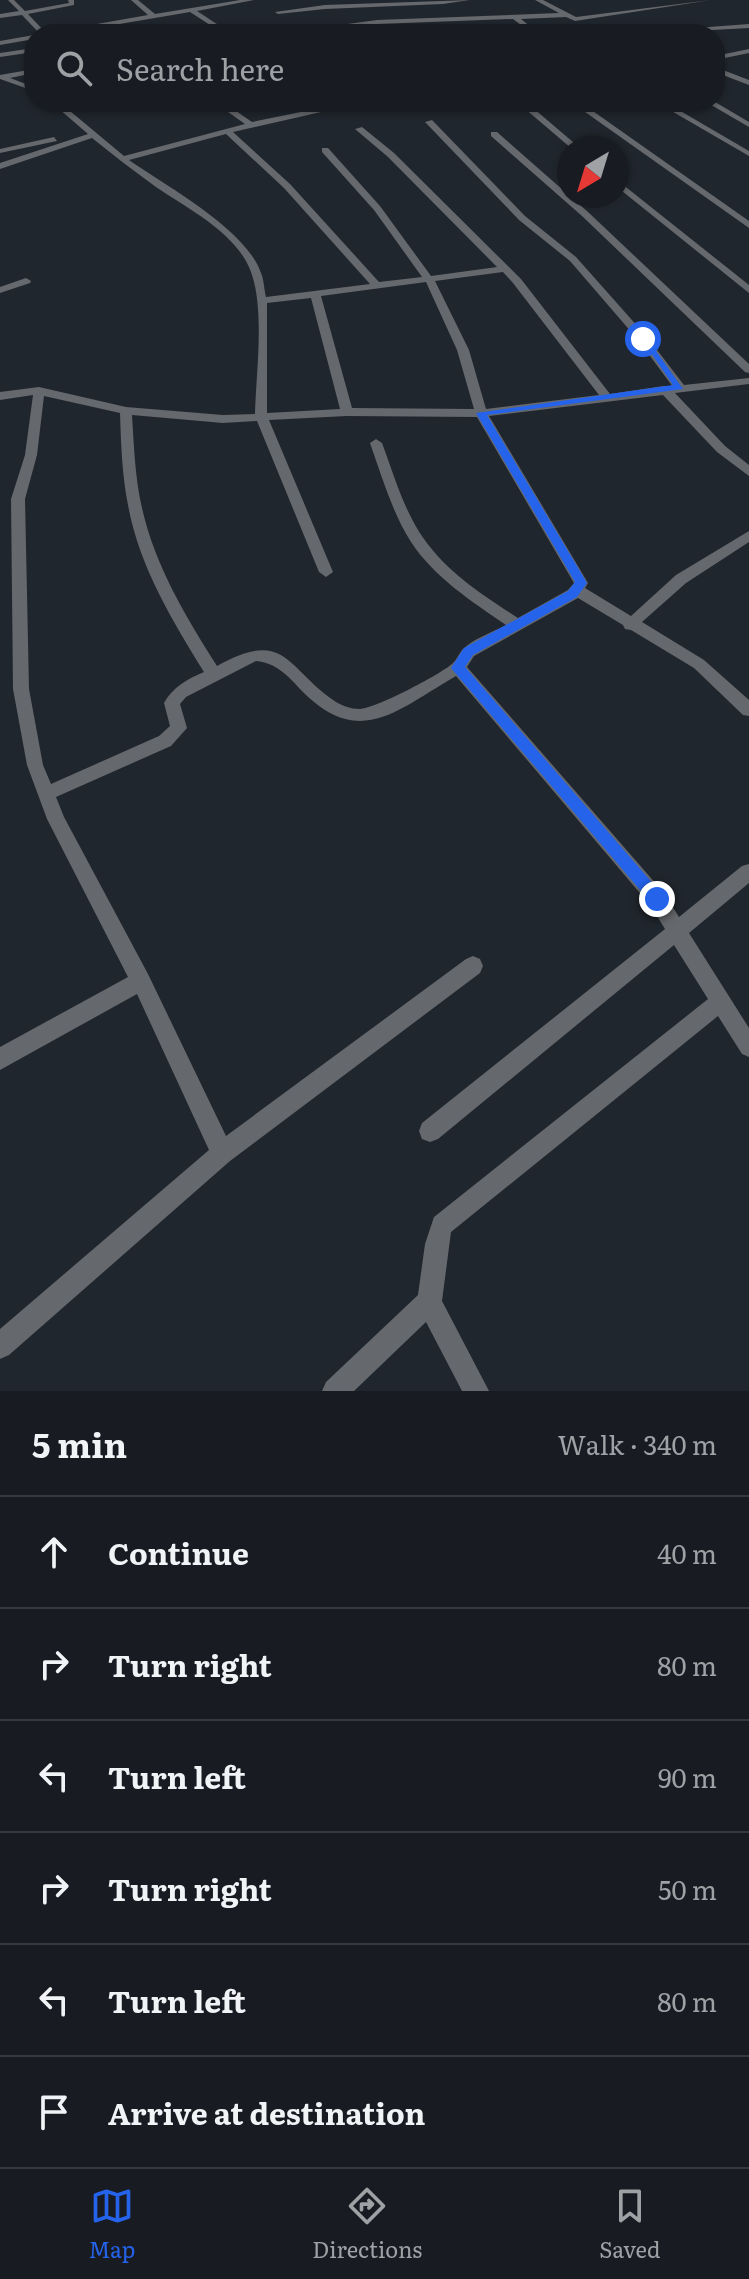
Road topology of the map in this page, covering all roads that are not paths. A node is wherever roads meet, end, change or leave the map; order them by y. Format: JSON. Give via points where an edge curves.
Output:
{"nodes":[{"id":1,"x":11,"y":0,"type":"edge"},
{"id":2,"x":134,"y":0,"type":"edge"},
{"id":3,"x":195,"y":0,"type":"edge"},
{"id":4,"x":467,"y":0,"type":"edge"},
{"id":5,"x":538,"y":0,"type":"edge"},
{"id":6,"x":662,"y":0,"type":"edge"},
{"id":7,"x":708,"y":0,"type":"edge"},
{"id":8,"x":439,"y":1,"type":"edge"},
{"id":9,"x":70,"y":3,"type":"edge"},
{"id":10,"x":264,"y":5,"type":"edge"},
{"id":11,"x":676,"y":5,"type":"junction"},
{"id":12,"x":205,"y":8,"type":"junction"},
{"id":13,"x":191,"y":10,"type":"junction"},
{"id":14,"x":78,"y":12,"type":"dead end"},
{"id":15,"x":22,"y":14,"type":"junction"},
{"id":16,"x":567,"y":15,"type":"junction"},
{"id":17,"x":0,"y":16,"type":"edge"},
{"id":18,"x":153,"y":16,"type":"junction"},
{"id":19,"x":285,"y":17,"type":"dead end"},
{"id":20,"x":516,"y":18,"type":"junction"},
{"id":21,"x":88,"y":19,"type":"dead end"},
{"id":22,"x":34,"y":24,"type":"edge"},
{"id":23,"x":94,"y":24,"type":"edge"},
{"id":24,"x":108,"y":24,"type":"edge"},
{"id":25,"x":213,"y":24,"type":"edge"},
{"id":26,"x":362,"y":24,"type":"edge"},
{"id":27,"x":524,"y":24,"type":"edge"},
{"id":28,"x":749,"y":26,"type":"edge"},
{"id":29,"x":725,"y":28,"type":"edge"},
{"id":30,"x":24,"y":39,"type":"edge"},
{"id":31,"x":0,"y":43,"type":"edge"},
{"id":32,"x":24,"y":51,"type":"edge"},
{"id":33,"x":749,"y":54,"type":"edge"},
{"id":34,"x":0,"y":55,"type":"edge"},
{"id":35,"x":725,"y":56,"type":"edge"},
{"id":36,"x":24,"y":73,"type":"edge"},
{"id":37,"x":725,"y":73,"type":"edge"},
{"id":38,"x":0,"y":77,"type":"edge"},
{"id":39,"x":749,"y":83,"type":"edge"},
{"id":40,"x":24,"y":85,"type":"edge"},
{"id":41,"x":725,"y":111,"type":"edge"},
{"id":42,"x":68,"y":112,"type":"edge"},
{"id":43,"x":232,"y":112,"type":"edge"},
{"id":44,"x":313,"y":112,"type":"edge"},
{"id":45,"x":533,"y":112,"type":"edge"},
{"id":46,"x":589,"y":112,"type":"edge"},
{"id":47,"x":677,"y":112,"type":"edge"},
{"id":48,"x":429,"y":122,"type":"dead end"},
{"id":49,"x":251,"y":125,"type":"junction"},
{"id":50,"x":749,"y":125,"type":"edge"},
{"id":51,"x":359,"y":129,"type":"dead end"},
{"id":52,"x":227,"y":131,"type":"junction"},
{"id":53,"x":93,"y":132,"type":"junction"},
{"id":54,"x":494,"y":134,"type":"dead end"},
{"id":55,"x":562,"y":136,"type":"edge"},
{"id":56,"x":325,"y":150,"type":"dead end"},
{"id":57,"x":0,"y":151,"type":"edge"},
{"id":58,"x":749,"y":154,"type":"edge"},
{"id":59,"x":122,"y":159,"type":"junction"},
{"id":60,"x":0,"y":166,"type":"edge"},
{"id":61,"x":629,"y":193,"type":"edge"},
{"id":62,"x":749,"y":225,"type":"edge"},
{"id":63,"x":505,"y":269,"type":"junction"},
{"id":64,"x":26,"y":281,"type":"dead end"},
{"id":65,"x":430,"y":281,"type":"junction"},
{"id":66,"x":378,"y":287,"type":"junction"},
{"id":67,"x":0,"y":290,"type":"edge"},
{"id":68,"x":749,"y":290,"type":"edge"},
{"id":69,"x":315,"y":295,"type":"junction"},
{"id":70,"x":261,"y":301,"type":"junction"},
{"id":71,"x":747,"y":380,"type":"edge"},
{"id":72,"x":679,"y":387,"type":"junction"},
{"id":73,"x":664,"y":389,"type":"junction"},
{"id":74,"x":39,"y":391,"type":"junction"},
{"id":75,"x":0,"y":396,"type":"edge"},
{"id":76,"x":605,"y":396,"type":"junction"},
{"id":77,"x":126,"y":411,"type":"junction"},
{"id":78,"x":347,"y":412,"type":"junction"},
{"id":79,"x":481,"y":413,"type":"junction"},
{"id":80,"x":261,"y":416,"type":"junction"},
{"id":81,"x":376,"y":443,"type":"dead end"},
{"id":82,"x":749,"y":472,"type":"edge"},
{"id":83,"x":749,"y":536,"type":"edge"},
{"id":84,"x":326,"y":572,"type":"dead end"},
{"id":85,"x":577,"y":590,"type":"junction"},
{"id":86,"x":517,"y":625,"type":"junction"},
{"id":87,"x":630,"y":625,"type":"junction"},
{"id":88,"x":458,"y":668,"type":"junction"},
{"id":89,"x":214,"y":674,"type":"junction"},
{"id":90,"x":749,"y":710,"type":"edge"},
{"id":91,"x":46,"y":794,"type":"junction"},
{"id":92,"x":749,"y":872,"type":"edge"},
{"id":93,"x":677,"y":930,"type":"junction"},
{"id":94,"x":473,"y":966,"type":"dead end"},
{"id":95,"x":141,"y":981,"type":"junction"},
{"id":96,"x":721,"y":1001,"type":"junction"},
{"id":97,"x":749,"y":1047,"type":"edge"},
{"id":98,"x":0,"y":1059,"type":"edge"},
{"id":99,"x":430,"y":1131,"type":"dead end"},
{"id":100,"x":222,"y":1153,"type":"junction"},
{"id":101,"x":429,"y":1302,"type":"junction"},
{"id":102,"x":0,"y":1346,"type":"edge"},
{"id":103,"x":335,"y":1391,"type":"edge"},
{"id":104,"x":476,"y":1391,"type":"edge"}],
"edges":[{"from":1,"to":15,"type":"street"},
{"from":2,"to":18,"type":"street"},
{"from":3,"to":12,"type":"street"},
{"from":4,"to":8,"type":"street"},
{"from":5,"to":16,"type":"street"},
{"from":6,"to":11,"type":"street"},
{"from":7,"to":11,"type":"street"},
{"from":8,"to":10,"type":"street"},
{"from":9,"to":14,"type":"street"},
{"from":9,"to":15,"type":"street"},
{"from":10,"to":12,"type":"street"},
{"from":10,"to":19,"type":"street"},
{"from":11,"to":16,"type":"street","via":[[575,19]]},
{"from":12,"to":13,"type":"street"},
{"from":13,"to":18,"type":"street"},
{"from":13,"to":25,"type":"street"},
{"from":15,"to":17,"type":"street"},
{"from":15,"to":22,"type":"street"},
{"from":16,"to":20,"type":"street"},
{"from":18,"to":24,"type":"street"},
{"from":20,"to":26,"type":"street"},
{"from":20,"to":27,"type":"street"},
{"from":21,"to":23,"type":"street"},
{"from":28,"to":29,"type":"street"},
{"from":30,"to":31,"type":"street"},
{"from":32,"to":34,"type":"street"},
{"from":33,"to":35,"type":"street"},
{"from":36,"to":38,"type":"street"},
{"from":37,"to":39,"type":"street"},
{"from":38,"to":40,"type":"street"},
{"from":41,"to":50,"type":"street"},
{"from":42,"to":53,"type":"street"},
{"from":43,"to":49,"type":"street"},
{"from":44,"to":49,"type":"street"},
{"from":45,"to":55,"type":"street"},
{"from":46,"to":62,"type":"street"},
{"from":47,"to":58,"type":"street"},
{"from":48,"to":72,"type":"street","via":[[522,218],[573,259]]},
{"from":49,"to":52,"type":"street"},
{"from":51,"to":63,"type":"street"},
{"from":52,"to":59,"type":"street"},
{"from":52,"to":66,"type":"street","via":[[290,187]]},
{"from":53,"to":57,"type":"street"},
{"from":53,"to":59,"type":"street"},
{"from":53,"to":60,"type":"street"},
{"from":54,"to":71,"type":"street","via":[[585,214]]},
{"from":56,"to":65,"type":"street","via":[[377,208]]},
{"from":59,"to":70,"type":"street","via":[[226,232],[256,272]]},
{"from":61,"to":68,"type":"street"},
{"from":63,"to":65,"type":"street"},
{"from":63,"to":76,"type":"street"},
{"from":64,"to":67,"type":"street"},
{"from":65,"to":66,"type":"street"},
{"from":65,"to":79,"type":"street","via":[[463,350]]},
{"from":66,"to":69,"type":"street"},
{"from":69,"to":70,"type":"street"},
{"from":69,"to":78,"type":"street"},
{"from":70,"to":80,"type":"street"},
{"from":71,"to":72,"type":"street"},
{"from":72,"to":73,"type":"street"},
{"from":73,"to":76,"type":"street"},
{"from":73,"to":82,"type":"street"},
{"from":74,"to":75,"type":"street"},
{"from":74,"to":77,"type":"street"},
{"from":74,"to":91,"type":"street","via":[[31,455],[18,499],[21,689]]},
{"from":76,"to":79,"type":"street"},
{"from":77,"to":80,"type":"street","via":[[223,419]]},
{"from":77,"to":89,"type":"street","via":[[137,519],[155,572]]},
{"from":78,"to":79,"type":"street"},
{"from":78,"to":80,"type":"street"},
{"from":79,"to":85,"type":"street","via":[[579,577]]},
{"from":80,"to":84,"type":"street"},
{"from":81,"to":86,"type":"street","via":[[409,527],[434,561]]},
{"from":83,"to":87,"type":"street","via":[[681,579]]},
{"from":85,"to":86,"type":"street"},
{"from":85,"to":87,"type":"street"},
{"from":86,"to":88,"type":"street","via":[[464,655]]},
{"from":87,"to":90,"type":"street","via":[[699,664]]},
{"from":88,"to":89,"type":"street","via":[[362,718],[334,710],[267,656],[252,656]]},
{"from":88,"to":93,"type":"street","via":[[657,899]]},
{"from":89,"to":91,"type":"street","via":[[175,698],[172,709],[179,728],[165,741]]},
{"from":91,"to":95,"type":"street"},
{"from":92,"to":93,"type":"street"},
{"from":93,"to":96,"type":"street"},
{"from":93,"to":99,"type":"street"},
{"from":94,"to":100,"type":"street"},
{"from":95,"to":98,"type":"street"},
{"from":95,"to":100,"type":"street"},
{"from":96,"to":97,"type":"street"},
{"from":96,"to":101,"type":"street","via":[[442,1225],[434,1244],[435,1282]]},
{"from":100,"to":102,"type":"street"},
{"from":101,"to":103,"type":"street"},
{"from":101,"to":104,"type":"street"}]}
